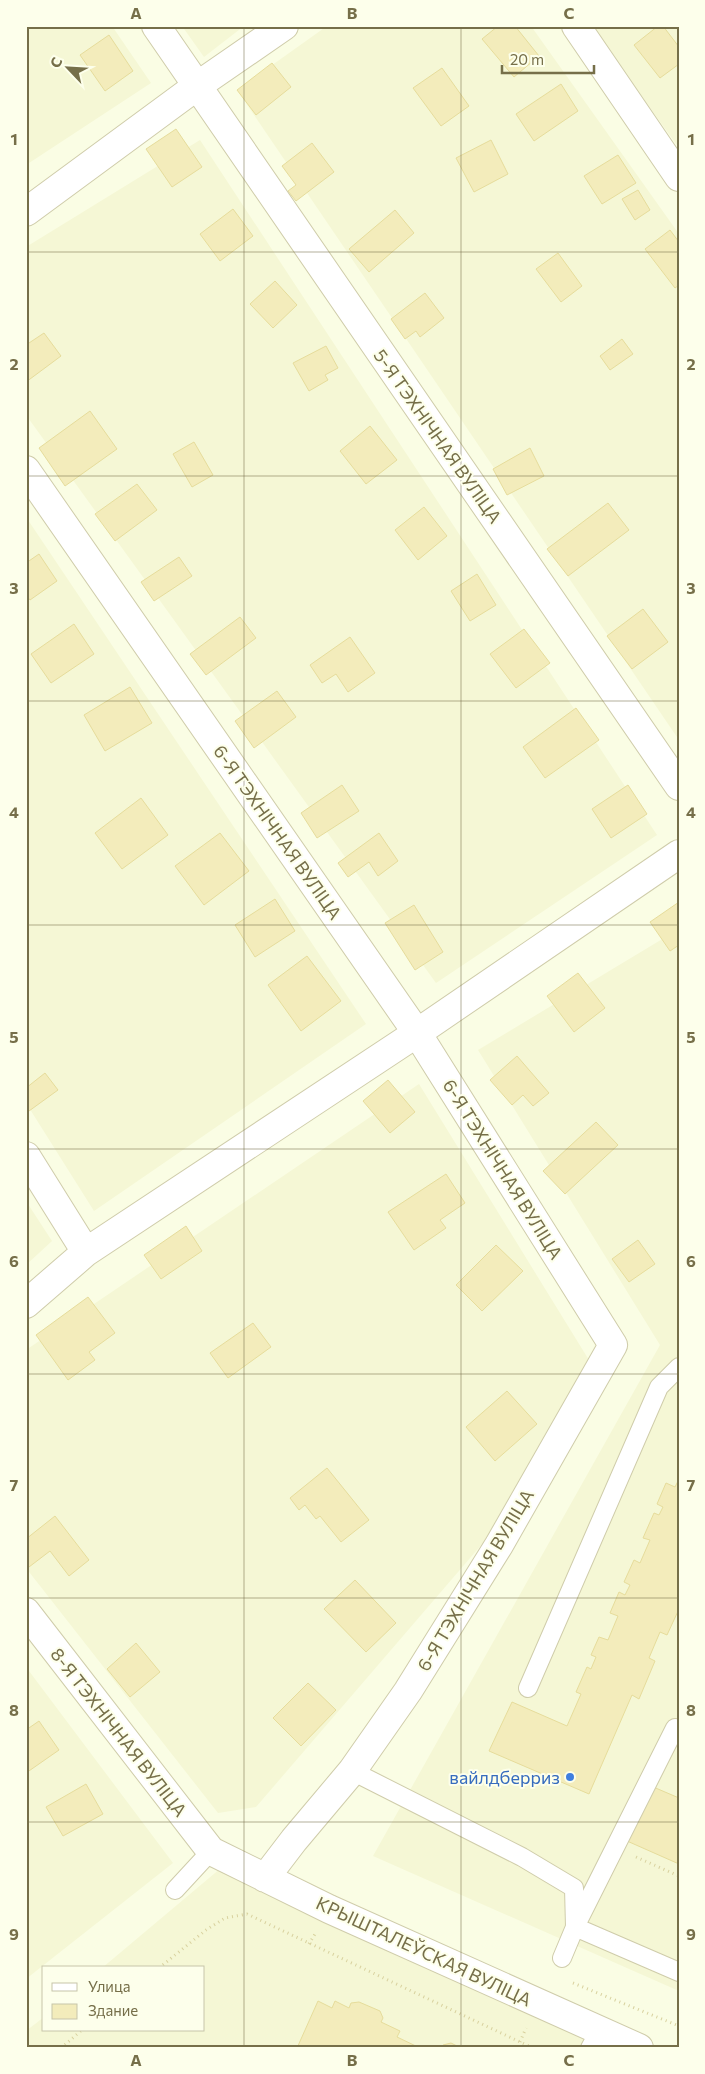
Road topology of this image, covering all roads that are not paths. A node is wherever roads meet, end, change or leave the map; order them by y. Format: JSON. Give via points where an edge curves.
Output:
{"nodes":[{"id":1,"x":156,"y":26,"type":"edge"},
{"id":2,"x":284,"y":26,"type":"edge"},
{"id":3,"x":576,"y":26,"type":"edge"},
{"id":4,"x":197,"y":86,"type":"junction"},
{"id":5,"x":679,"y":177,"type":"edge"},
{"id":6,"x":26,"y":212,"type":"edge"},
{"id":7,"x":26,"y":470,"type":"edge"},
{"id":8,"x":679,"y":786,"type":"edge"},
{"id":9,"x":679,"y":854,"type":"edge"},
{"id":10,"x":417,"y":1033,"type":"junction"},
{"id":11,"x":26,"y":1156,"type":"edge"},
{"id":12,"x":86,"y":1252,"type":"junction"},
{"id":13,"x":26,"y":1304,"type":"edge"},
{"id":14,"x":679,"y":1367,"type":"edge"},
{"id":15,"x":26,"y":1612,"type":"edge"},
{"id":16,"x":528,"y":1688,"type":"dead end"},
{"id":17,"x":678,"y":1726,"type":"edge"},
{"id":18,"x":352,"y":1771,"type":"junction"},
{"id":19,"x":211,"y":1851,"type":"junction"},
{"id":20,"x":265,"y":1878,"type":"junction"},
{"id":21,"x":176,"y":1890,"type":"dead end"},
{"id":22,"x":575,"y":1927,"type":"junction"},
{"id":23,"x":562,"y":1958,"type":"dead end"},
{"id":24,"x":679,"y":1972,"type":"edge"},
{"id":25,"x":595,"y":2039,"type":"edge"},
{"id":26,"x":639,"y":2048,"type":"edge"}],
"edges":[{"from":1,"to":4,"type":"street","name":"5-Я ТЭХНІЧНАЯ ВУЛІЦА"},
{"from":2,"to":4,"type":"street"},
{"from":3,"to":5,"type":"street"},
{"from":4,"to":6,"type":"street"},
{"from":4,"to":8,"type":"street","name":"5-Я ТЭХНІЧНАЯ ВУЛІЦА"},
{"from":7,"to":10,"type":"street","name":"6-Я ТЭХНІЧНАЯ ВУЛІЦА"},
{"from":9,"to":10,"type":"street"},
{"from":10,"to":12,"type":"street"},
{"from":10,"to":18,"type":"street","name":"6-Я ТЭХНІЧНАЯ ВУЛІЦА","via":[[613,1345],[499,1545],[408,1691]]},
{"from":11,"to":12,"type":"street"},
{"from":12,"to":13,"type":"street"},
{"from":14,"to":16,"type":"lane","via":[[659,1387]]},
{"from":15,"to":19,"type":"street","name":"8-Я ТЭХНІЧНАЯ ВУЛІЦА"},
{"from":17,"to":22,"type":"lane"},
{"from":18,"to":20,"type":"street","name":"6-Я ТЭХНІЧНАЯ ВУЛІЦА"},
{"from":18,"to":22,"type":"lane","via":[[522,1856],[574,1888]]},
{"from":19,"to":20,"type":"street","name":"КРЫШТАЛЕЎСКАЯ ВУЛІЦА"},
{"from":19,"to":21,"type":"lane"},
{"from":20,"to":25,"type":"street","name":"КРЫШТАЛЕЎСКАЯ ВУЛІЦА"},
{"from":22,"to":23,"type":"lane"},
{"from":22,"to":24,"type":"lane"},
{"from":25,"to":26,"type":"street","name":"КРЫШТАЛЕЎСКАЯ ВУЛІЦА"}]}
